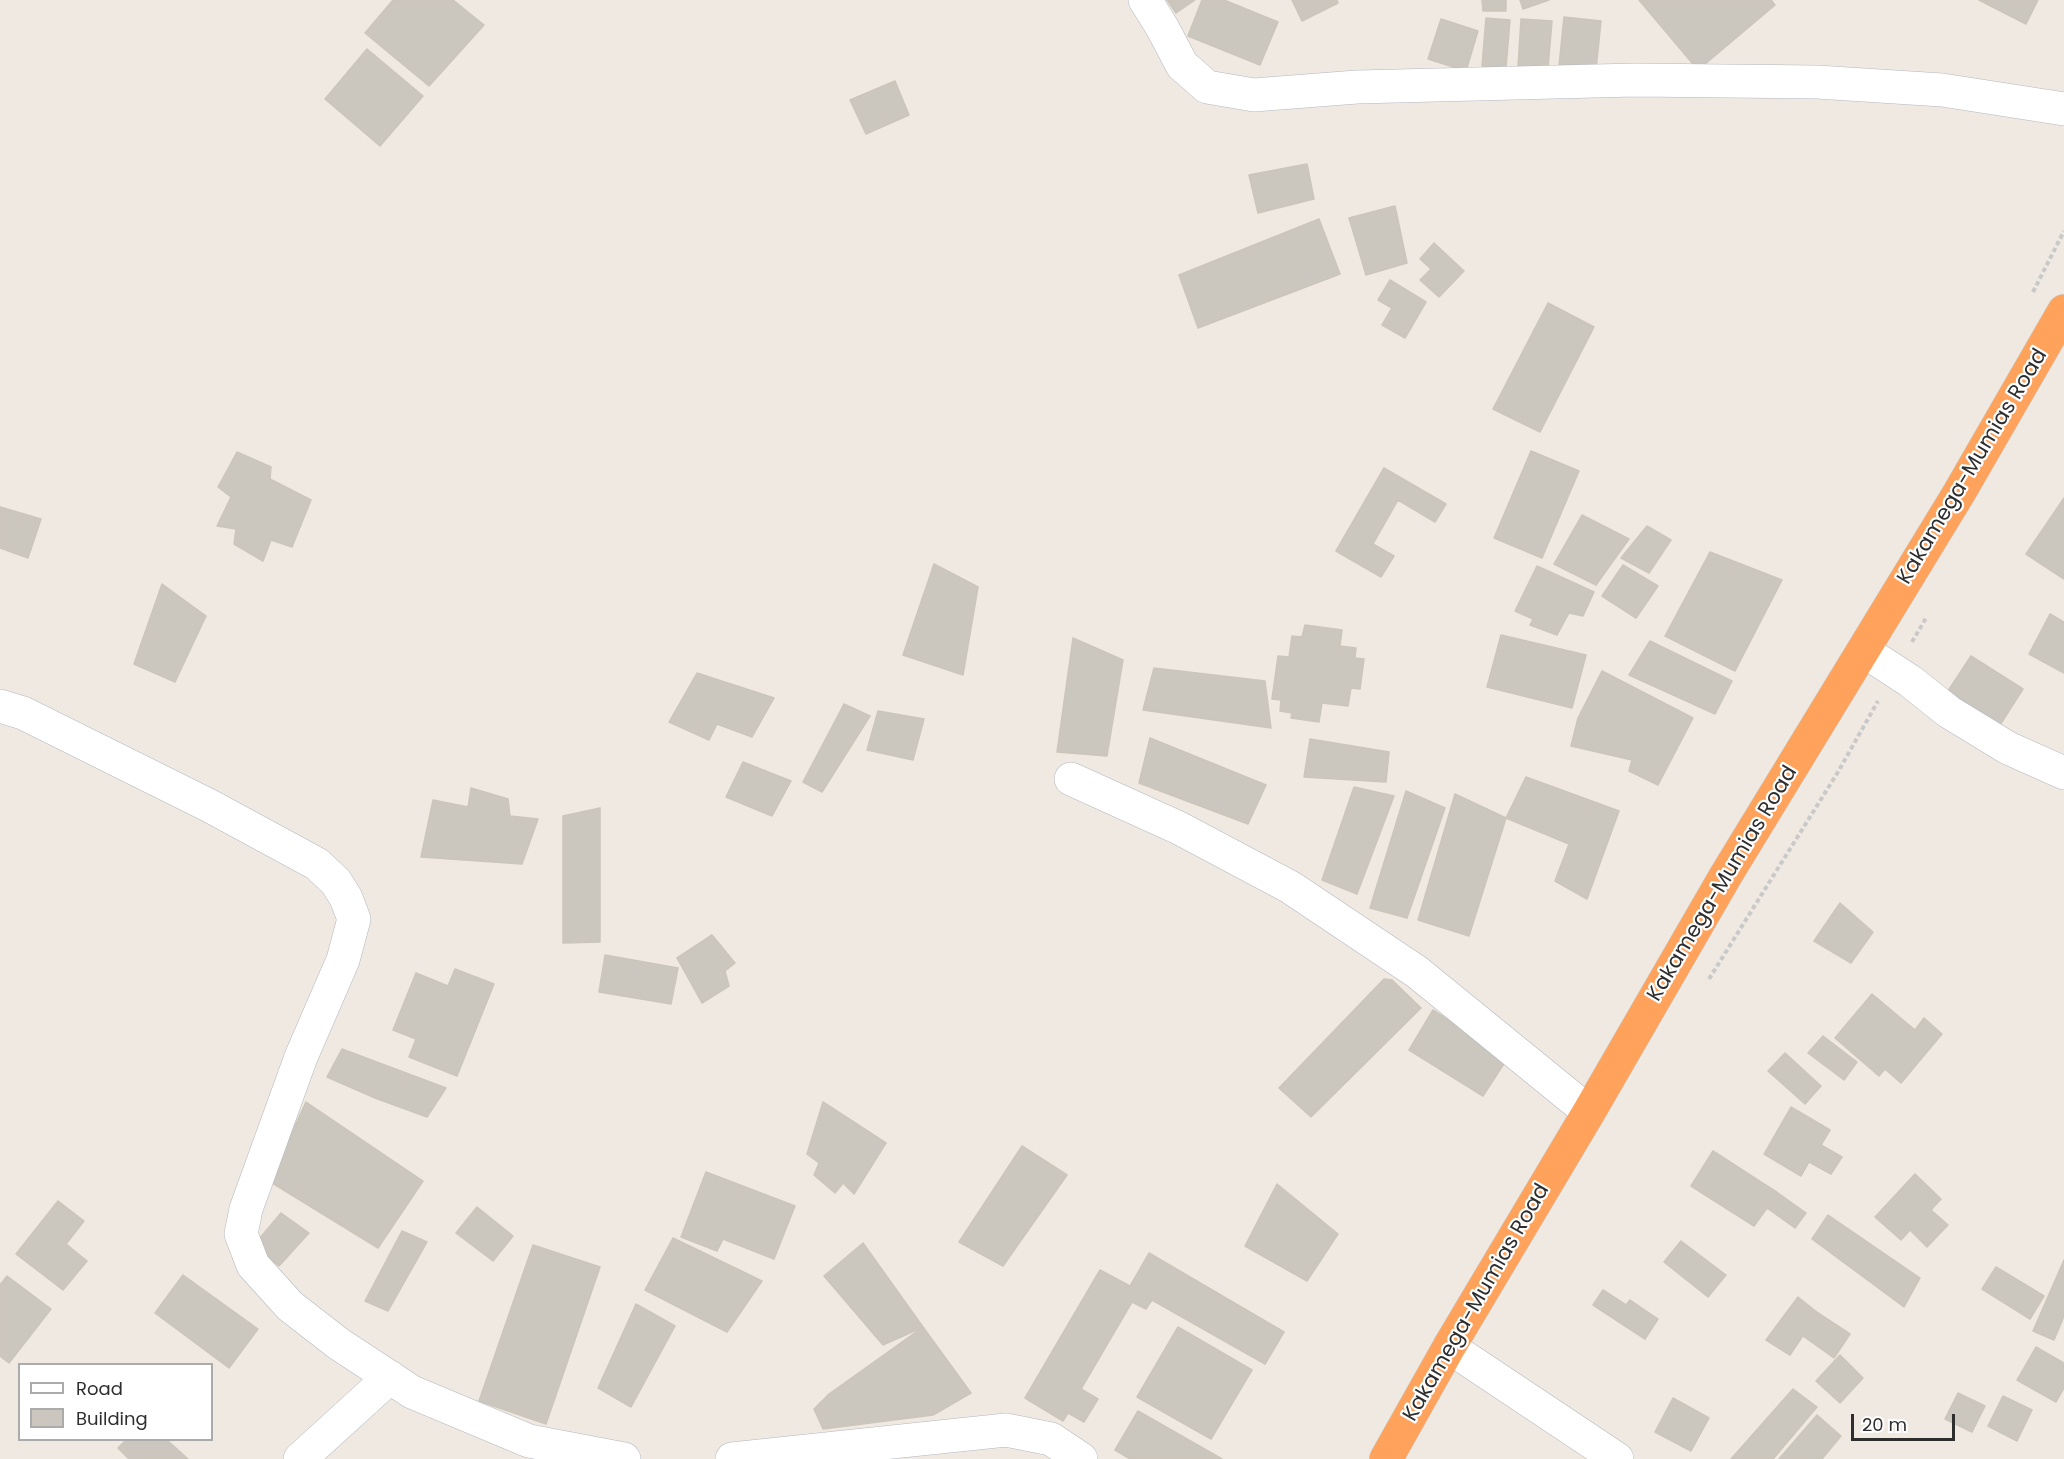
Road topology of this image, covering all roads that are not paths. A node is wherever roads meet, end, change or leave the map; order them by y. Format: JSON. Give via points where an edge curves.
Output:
{"nodes":[{"id":1,"x":1145,"y":0,"type":"edge"},
{"id":2,"x":2064,"y":109,"type":"edge"},
{"id":3,"x":2064,"y":311,"type":"edge"},
{"id":4,"x":1864,"y":651,"type":"junction"},
{"id":5,"x":0,"y":705,"type":"edge"},
{"id":6,"x":2064,"y":773,"type":"edge"},
{"id":7,"x":1071,"y":779,"type":"dead end"},
{"id":8,"x":1589,"y":1112,"type":"junction"},
{"id":9,"x":1449,"y":1347,"type":"junction"},
{"id":10,"x":390,"y":1377,"type":"junction"},
{"id":11,"x":300,"y":1459,"type":"edge"},
{"id":12,"x":624,"y":1459,"type":"edge"},
{"id":13,"x":732,"y":1459,"type":"edge"},
{"id":14,"x":1081,"y":1459,"type":"edge"},
{"id":15,"x":1386,"y":1459,"type":"edge"},
{"id":16,"x":1617,"y":1459,"type":"edge"}],
"edges":[{"from":1,"to":2,"type":"street","via":[[1182,65],[1207,87],[1254,95],[1358,87],[1612,81],[1817,82],[1942,90]]},
{"from":3,"to":4,"type":"highway","name":"Kakamega-Mumias Road"},
{"from":4,"to":6,"type":"street","via":[[1949,712],[2008,748]]},
{"from":4,"to":8,"type":"highway","name":"Kakamega-Mumias Road","via":[[1726,875]]},
{"from":5,"to":10,"type":"street","via":[[210,806],[317,864],[346,898],[354,919],[343,960],[302,1057],[246,1209],[241,1234],[253,1265],[290,1306]]},
{"from":7,"to":8,"type":"street","via":[[1179,828],[1290,887],[1417,972]]},
{"from":8,"to":9,"type":"highway","name":"Kakamega-Mumias Road"},
{"from":9,"to":15,"type":"highway","name":"Kakamega-Mumias Road"},
{"from":9,"to":16,"type":"street"},
{"from":10,"to":11,"type":"street"},
{"from":10,"to":12,"type":"street","via":[[412,1392],[529,1441]]},
{"from":13,"to":14,"type":"street","via":[[1006,1430],[1051,1439]]}]}
